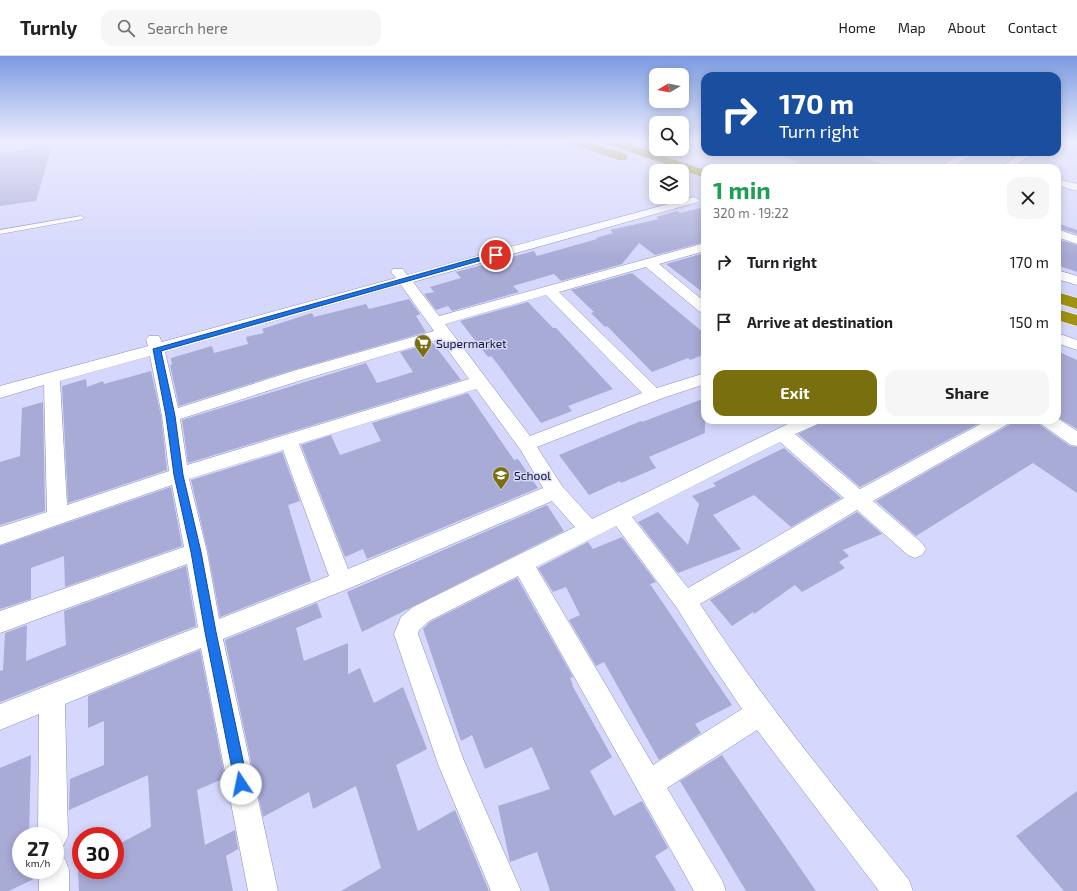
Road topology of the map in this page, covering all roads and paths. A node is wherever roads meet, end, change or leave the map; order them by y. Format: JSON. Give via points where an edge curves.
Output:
{"nodes":[{"id":1,"x":689,"y":181,"type":"edge"},
{"id":2,"x":1061,"y":183,"type":"edge"},
{"id":3,"x":701,"y":185,"type":"edge"},
{"id":4,"x":1073,"y":187,"type":"edge"},
{"id":5,"x":1061,"y":192,"type":"edge"},
{"id":6,"x":694,"y":200,"type":"edge"},
{"id":7,"x":653,"y":204,"type":"edge"},
{"id":8,"x":81,"y":218,"type":"dead end"},
{"id":9,"x":0,"y":232,"type":"edge"},
{"id":10,"x":1061,"y":234,"type":"edge"},
{"id":11,"x":1077,"y":240,"type":"edge"},
{"id":12,"x":701,"y":248,"type":"edge"},
{"id":13,"x":648,"y":262,"type":"junction"},
{"id":14,"x":1061,"y":275,"type":"edge"},
{"id":15,"x":402,"y":276,"type":"junction"},
{"id":16,"x":1077,"y":281,"type":"edge"},
{"id":17,"x":549,"y":290,"type":"junction"},
{"id":18,"x":1061,"y":298,"type":"edge"},
{"id":19,"x":1077,"y":304,"type":"edge"},
{"id":20,"x":701,"y":306,"type":"edge"},
{"id":21,"x":1061,"y":315,"type":"edge"},
{"id":22,"x":1077,"y":321,"type":"edge"},
{"id":23,"x":439,"y":327,"type":"junction"},
{"id":24,"x":1061,"y":339,"type":"edge"},
{"id":25,"x":156,"y":344,"type":"junction"},
{"id":26,"x":1077,"y":345,"type":"edge"},
{"id":27,"x":52,"y":378,"type":"junction"},
{"id":28,"x":701,"y":379,"type":"edge"},
{"id":29,"x":0,"y":382,"type":"edge"},
{"id":30,"x":479,"y":382,"type":"junction"},
{"id":31,"x":0,"y":392,"type":"edge"},
{"id":32,"x":654,"y":395,"type":"junction"},
{"id":33,"x":170,"y":416,"type":"junction"},
{"id":34,"x":803,"y":424,"type":"edge"},
{"id":35,"x":995,"y":424,"type":"edge"},
{"id":36,"x":1053,"y":424,"type":"edge"},
{"id":37,"x":782,"y":433,"type":"junction"},
{"id":38,"x":288,"y":440,"type":"junction"},
{"id":39,"x":1077,"y":440,"type":"edge"},
{"id":40,"x":526,"y":444,"type":"junction"},
{"id":41,"x":179,"y":475,"type":"junction"},
{"id":42,"x":555,"y":491,"type":"junction"},
{"id":43,"x":859,"y":499,"type":"junction"},
{"id":44,"x":619,"y":515,"type":"junction"},
{"id":45,"x":57,"y":517,"type":"junction"},
{"id":46,"x":589,"y":529,"type":"junction"},
{"id":47,"x":0,"y":536,"type":"edge"},
{"id":48,"x":915,"y":549,"type":"dead end"},
{"id":49,"x":196,"y":552,"type":"junction"},
{"id":50,"x":522,"y":563,"type":"junction"},
{"id":51,"x":342,"y":581,"type":"junction"},
{"id":52,"x":686,"y":602,"type":"junction"},
{"id":53,"x":0,"y":622,"type":"edge"},
{"id":54,"x":210,"y":632,"type":"junction"},
{"id":55,"x":52,"y":695,"type":"junction"},
{"id":56,"x":760,"y":713,"type":"junction"},
{"id":57,"x":0,"y":717,"type":"edge"},
{"id":58,"x":648,"y":784,"type":"junction"},
{"id":59,"x":54,"y":827,"type":"edge"},
{"id":60,"x":54,"y":879,"type":"edge"},
{"id":61,"x":54,"y":891,"type":"edge"},
{"id":62,"x":263,"y":891,"type":"edge"},
{"id":63,"x":506,"y":891,"type":"edge"},
{"id":64,"x":711,"y":891,"type":"edge"},
{"id":65,"x":898,"y":891,"type":"edge"}],
"edges":[{"from":1,"to":3,"type":"highway"},
{"from":2,"to":4,"type":"street"},
{"from":4,"to":5,"type":"street"},
{"from":6,"to":15,"type":"street"},
{"from":7,"to":15,"type":"street"},
{"from":8,"to":9,"type":"lane"},
{"from":10,"to":11,"type":"street"},
{"from":12,"to":13,"type":"street"},
{"from":13,"to":17,"type":"street"},
{"from":13,"to":20,"type":"street"},
{"from":14,"to":16,"type":"street"},
{"from":15,"to":23,"type":"street"},
{"from":15,"to":25,"type":"street"},
{"from":17,"to":23,"type":"street"},
{"from":17,"to":32,"type":"street"},
{"from":18,"to":19,"type":"highway"},
{"from":21,"to":22,"type":"highway"},
{"from":23,"to":30,"type":"street"},
{"from":23,"to":33,"type":"street","via":[[307,373]]},
{"from":24,"to":26,"type":"street"},
{"from":25,"to":27,"type":"street"},
{"from":25,"to":29,"type":"street"},
{"from":25,"to":33,"type":"street"},
{"from":27,"to":31,"type":"street"},
{"from":27,"to":45,"type":"street"},
{"from":28,"to":32,"type":"street"},
{"from":30,"to":38,"type":"street"},
{"from":30,"to":40,"type":"street"},
{"from":32,"to":40,"type":"street"},
{"from":33,"to":41,"type":"street"},
{"from":34,"to":37,"type":"street"},
{"from":35,"to":43,"type":"street"},
{"from":36,"to":39,"type":"street"},
{"from":37,"to":43,"type":"street"},
{"from":37,"to":44,"type":"street"},
{"from":38,"to":41,"type":"street"},
{"from":38,"to":51,"type":"street"},
{"from":40,"to":42,"type":"street"},
{"from":41,"to":45,"type":"street"},
{"from":41,"to":49,"type":"street"},
{"from":42,"to":46,"type":"street"},
{"from":42,"to":51,"type":"street"},
{"from":43,"to":48,"type":"street"},
{"from":43,"to":52,"type":"street"},
{"from":44,"to":46,"type":"street"},
{"from":44,"to":52,"type":"street"},
{"from":45,"to":47,"type":"street"},
{"from":46,"to":50,"type":"street"},
{"from":49,"to":53,"type":"street"},
{"from":49,"to":54,"type":"street"},
{"from":50,"to":58,"type":"street"},
{"from":50,"to":63,"type":"street","via":[[421,614],[407,626],[406,634],[452,764]]},
{"from":51,"to":54,"type":"street"},
{"from":52,"to":56,"type":"street"},
{"from":54,"to":55,"type":"street"},
{"from":54,"to":62,"type":"street"},
{"from":55,"to":57,"type":"street"},
{"from":55,"to":59,"type":"street"},
{"from":56,"to":58,"type":"street"},
{"from":56,"to":65,"type":"street"},
{"from":58,"to":64,"type":"street"},
{"from":60,"to":61,"type":"street"}]}
